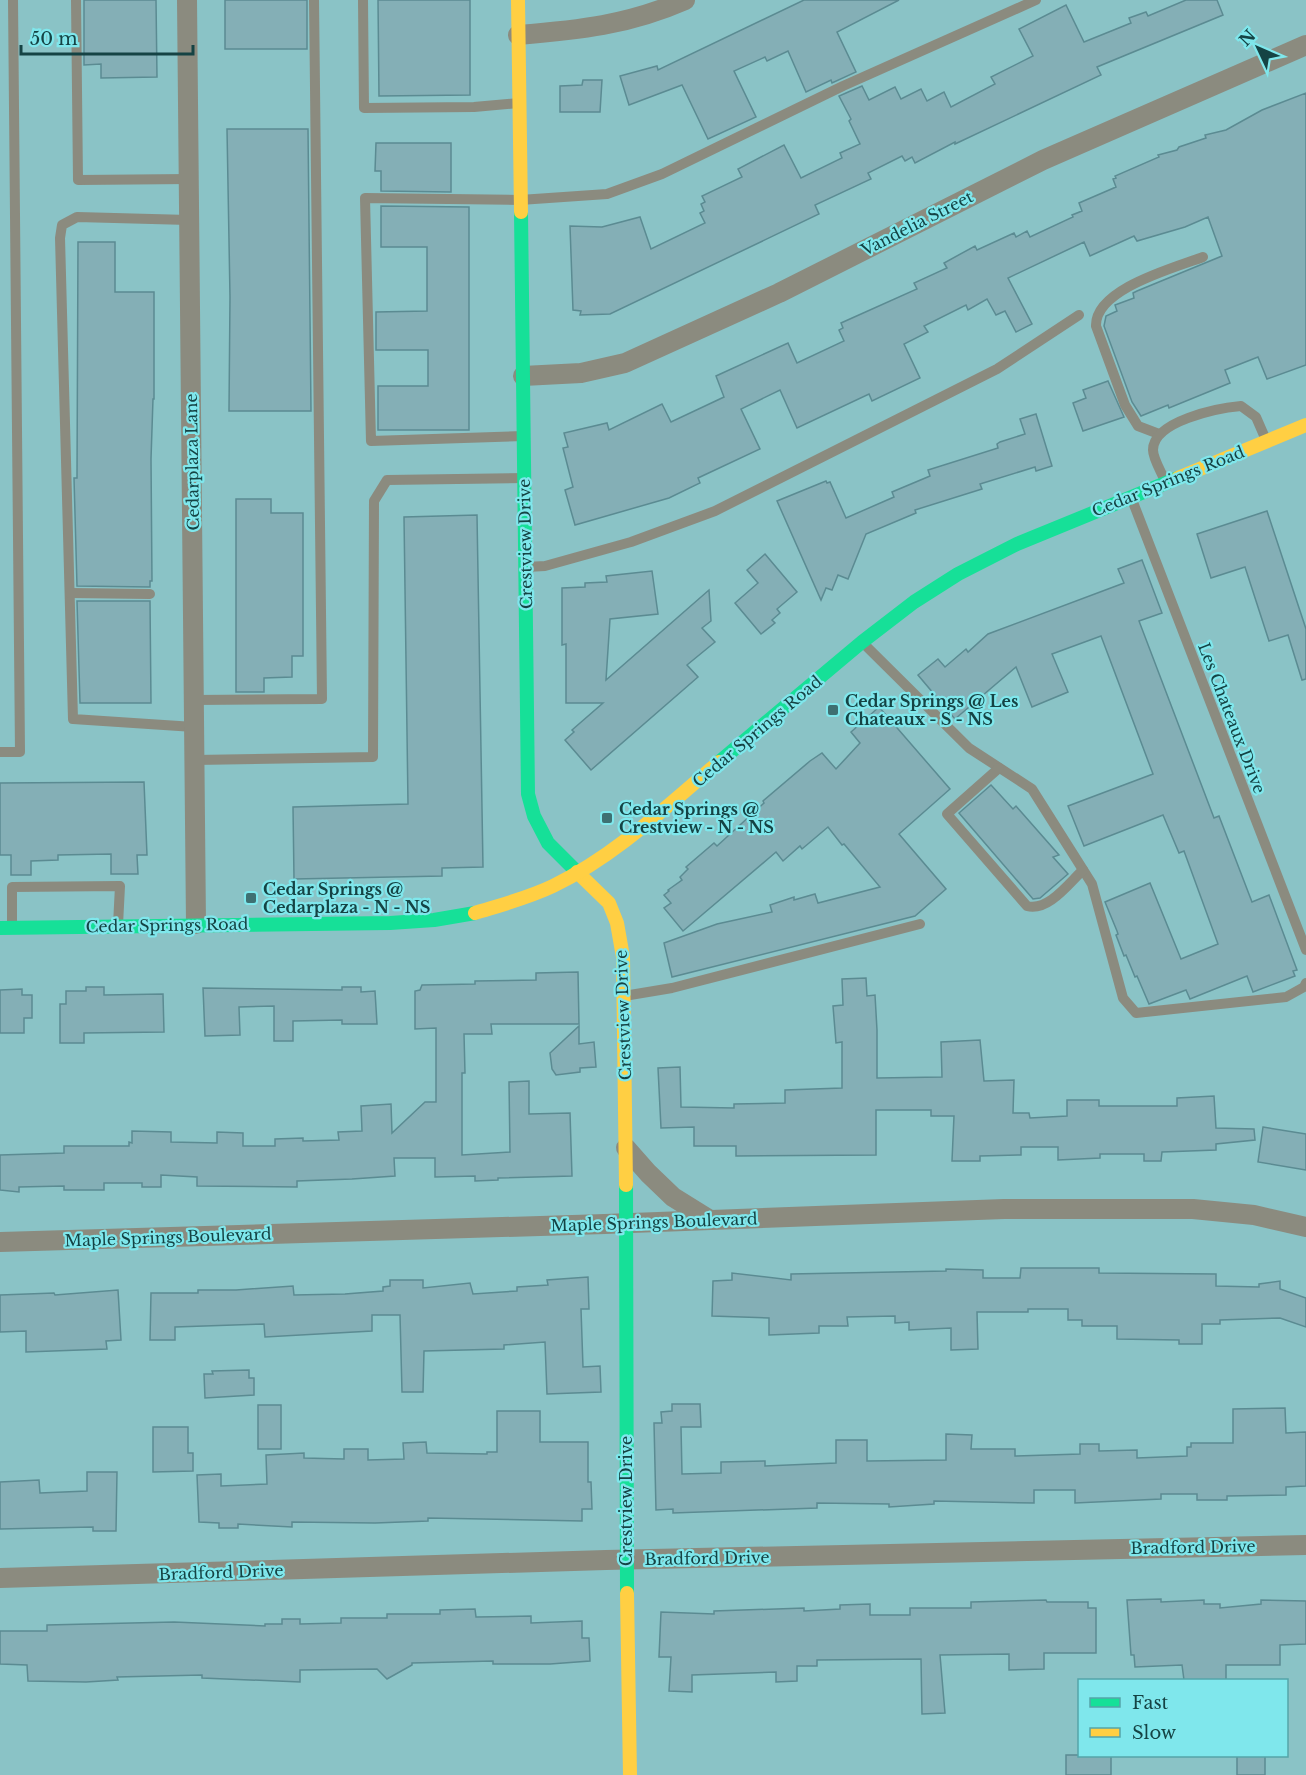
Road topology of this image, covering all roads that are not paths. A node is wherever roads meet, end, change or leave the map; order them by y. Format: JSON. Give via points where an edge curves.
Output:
{"nodes":[{"id":1,"x":12,"y":0,"type":"edge"},
{"id":2,"x":76,"y":0,"type":"edge"},
{"id":3,"x":187,"y":0,"type":"edge"},
{"id":4,"x":314,"y":0,"type":"edge"},
{"id":5,"x":363,"y":0,"type":"edge"},
{"id":6,"x":518,"y":0,"type":"edge"},
{"id":7,"x":685,"y":0,"type":"edge"},
{"id":8,"x":1036,"y":0,"type":"edge"},
{"id":9,"x":518,"y":35,"type":"junction"},
{"id":10,"x":1306,"y":45,"type":"edge"},
{"id":11,"x":519,"y":103,"type":"junction"},
{"id":12,"x":189,"y":179,"type":"junction"},
{"id":13,"x":520,"y":200,"type":"junction"},
{"id":14,"x":189,"y":220,"type":"junction"},
{"id":15,"x":1203,"y":257,"type":"dead end"},
{"id":16,"x":1079,"y":315,"type":"dead end"},
{"id":17,"x":523,"y":376,"type":"junction"},
{"id":18,"x":1306,"y":425,"type":"edge"},
{"id":19,"x":1158,"y":434,"type":"junction"},
{"id":20,"x":523,"y":435,"type":"junction"},
{"id":21,"x":1267,"y":440,"type":"junction"},
{"id":22,"x":524,"y":478,"type":"junction"},
{"id":23,"x":1165,"y":482,"type":"junction"},
{"id":24,"x":1130,"y":496,"type":"junction"},
{"id":25,"x":525,"y":567,"type":"junction"},
{"id":26,"x":70,"y":593,"type":"junction"},
{"id":27,"x":150,"y":594,"type":"dead end"},
{"id":28,"x":862,"y":642,"type":"junction"},
{"id":29,"x":194,"y":700,"type":"junction"},
{"id":30,"x":194,"y":727,"type":"junction"},
{"id":31,"x":0,"y":752,"type":"edge"},
{"id":32,"x":195,"y":760,"type":"junction"},
{"id":33,"x":999,"y":768,"type":"junction"},
{"id":34,"x":1083,"y":870,"type":"junction"},
{"id":35,"x":580,"y":872,"type":"junction"},
{"id":36,"x":196,"y":924,"type":"junction"},
{"id":37,"x":920,"y":924,"type":"dead end"},
{"id":38,"x":118,"y":925,"type":"junction"},
{"id":39,"x":6,"y":928,"type":"edge"},
{"id":40,"x":1306,"y":950,"type":"edge"},
{"id":41,"x":1306,"y":983,"type":"edge"},
{"id":42,"x":624,"y":996,"type":"junction"},
{"id":43,"x":626,"y":1148,"type":"junction"},
{"id":44,"x":710,"y":1220,"type":"junction"},
{"id":45,"x":627,"y":1223,"type":"junction"},
{"id":46,"x":1306,"y":1227,"type":"edge"},
{"id":47,"x":0,"y":1242,"type":"edge"},
{"id":48,"x":1306,"y":1545,"type":"edge"},
{"id":49,"x":626,"y":1559,"type":"junction"},
{"id":50,"x":0,"y":1578,"type":"edge"},
{"id":51,"x":630,"y":1775,"type":"edge"}],
"edges":[{"from":1,"to":31,"type":"lane","via":[[20,752]]},
{"from":2,"to":12,"type":"lane","via":[[78,180]]},
{"from":3,"to":12,"type":"street","name":"Cedarplaza Lane"},
{"from":4,"to":29,"type":"lane","via":[[322,699]]},
{"from":5,"to":11,"type":"lane","via":[[364,108]]},
{"from":6,"to":9,"type":"street","name":"Crestview Drive"},
{"from":7,"to":9,"type":"street","via":[[655,14],[603,26]]},
{"from":8,"to":13,"type":"lane","via":[[843,86],[662,174],[607,194]]},
{"from":9,"to":11,"type":"street","name":"Crestview Drive"},
{"from":10,"to":17,"type":"street","name":"Vandelia Street","via":[[1043,160],[779,293],[625,363],[581,373]]},
{"from":11,"to":13,"type":"street","name":"Crestview Drive"},
{"from":12,"to":14,"type":"street","name":"Cedarplaza Lane"},
{"from":13,"to":17,"type":"street","name":"Crestview Drive"},
{"from":13,"to":20,"type":"lane","via":[[365,198],[371,441]]},
{"from":14,"to":26,"type":"lane","via":[[78,217],[62,225]]},
{"from":14,"to":29,"type":"street","name":"Cedarplaza Lane"},
{"from":15,"to":19,"type":"lane","via":[[1142,279],[1119,292],[1095,317],[1125,405],[1138,426]]},
{"from":16,"to":25,"type":"lane","via":[[997,369],[715,511],[631,542],[545,566]]},
{"from":17,"to":20,"type":"street","name":"Crestview Drive"},
{"from":18,"to":21,"type":"street","name":"Cedar Springs Road"},
{"from":19,"to":21,"type":"lane","via":[[1220,407],[1241,406],[1256,417]]},
{"from":19,"to":23,"type":"lane","via":[[1153,450]]},
{"from":20,"to":22,"type":"street","name":"Crestview Drive"},
{"from":21,"to":23,"type":"street","name":"Cedar Springs Road"},
{"from":22,"to":25,"type":"street","name":"Crestview Drive"},
{"from":22,"to":32,"type":"lane","via":[[387,480],[374,501],[373,757]]},
{"from":23,"to":24,"type":"street","name":"Cedar Springs Road"},
{"from":24,"to":28,"type":"street","name":"Cedar Springs Road","via":[[958,574]]},
{"from":24,"to":40,"type":"lane","name":"Les Chateaux Drive"},
{"from":25,"to":35,"type":"street","name":"Crestview Drive","via":[[528,794],[548,843]]},
{"from":26,"to":27,"type":"lane"},
{"from":26,"to":30,"type":"lane","via":[[73,720]]},
{"from":28,"to":33,"type":"lane","via":[[969,748]]},
{"from":28,"to":35,"type":"street","name":"Cedar Springs Road","via":[[639,830]]},
{"from":29,"to":30,"type":"street","name":"Cedarplaza Lane"},
{"from":30,"to":32,"type":"street","name":"Cedarplaza Lane"},
{"from":32,"to":36,"type":"street","name":"Cedarplaza Lane"},
{"from":33,"to":34,"type":"lane","via":[[1032,789]]},
{"from":33,"to":34,"type":"lane","via":[[947,814],[1027,906],[1034,908],[1050,901]]},
{"from":34,"to":41,"type":"lane","via":[[1092,884],[1123,998],[1136,1013],[1286,997]]},
{"from":35,"to":36,"type":"street","name":"Cedar Springs Road","via":[[510,903],[435,920]]},
{"from":35,"to":42,"type":"street","name":"Crestview Drive","via":[[609,903],[617,923]]},
{"from":36,"to":38,"type":"street","name":"Cedar Springs Road"},
{"from":37,"to":42,"type":"lane","via":[[672,988]]},
{"from":38,"to":39,"type":"street","name":"Cedar Springs Road"},
{"from":38,"to":39,"type":"lane","via":[[120,886],[12,887]]},
{"from":42,"to":43,"type":"street","name":"Crestview Drive"},
{"from":43,"to":44,"type":"street","via":[[673,1197]]},
{"from":43,"to":45,"type":"street","name":"Crestview Drive"},
{"from":44,"to":45,"type":"street","name":"Maple Springs Boulevard"},
{"from":44,"to":46,"type":"street","name":"Maple Springs Boulevard","via":[[1004,1209],[1181,1209],[1254,1215]]},
{"from":45,"to":47,"type":"street","name":"Maple Springs Boulevard"},
{"from":45,"to":49,"type":"street","name":"Crestview Drive"},
{"from":48,"to":49,"type":"street","name":"Bradford Drive"},
{"from":49,"to":50,"type":"street","name":"Bradford Drive"},
{"from":49,"to":51,"type":"street","name":"Crestview Drive"}]}
